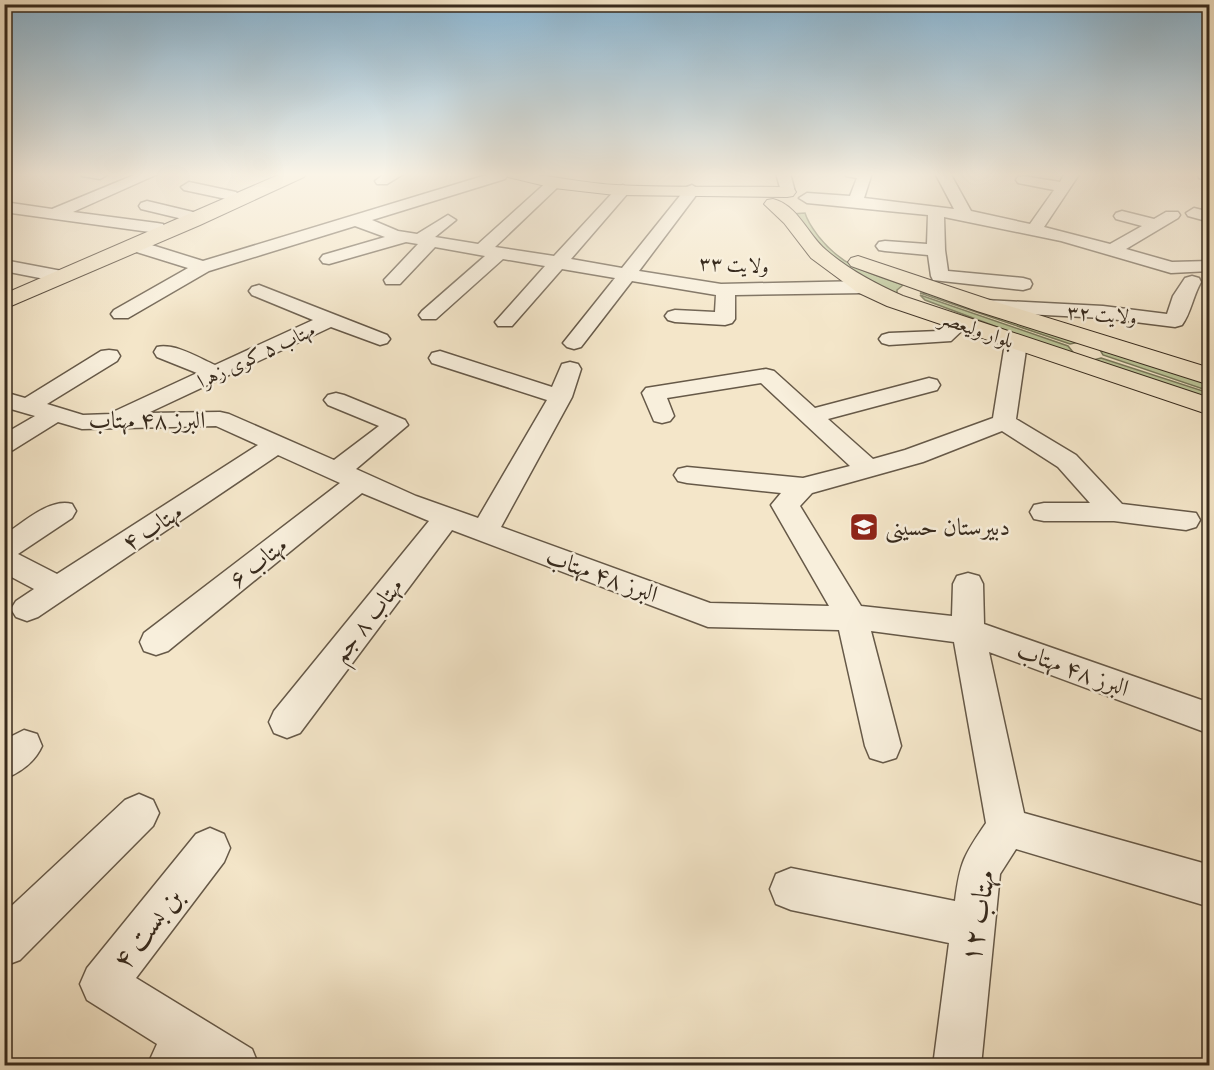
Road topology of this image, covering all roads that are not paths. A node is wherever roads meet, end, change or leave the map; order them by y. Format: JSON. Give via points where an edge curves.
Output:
{"nodes":[{"id":1,"x":120,"y":223,"type":"edge"},
{"id":2,"x":169,"y":223,"type":"edge"},
{"id":3,"x":187,"y":223,"type":"edge"},
{"id":4,"x":319,"y":223,"type":"edge"},
{"id":5,"x":363,"y":223,"type":"edge"},
{"id":6,"x":444,"y":223,"type":"edge"},
{"id":7,"x":518,"y":223,"type":"edge"},
{"id":8,"x":594,"y":223,"type":"edge"},
{"id":9,"x":666,"y":223,"type":"edge"},
{"id":10,"x":794,"y":223,"type":"edge"},
{"id":11,"x":815,"y":223,"type":"edge"},
{"id":12,"x":936,"y":223,"type":"edge"},
{"id":13,"x":1000,"y":223,"type":"edge"},
{"id":14,"x":1032,"y":223,"type":"edge"},
{"id":15,"x":1151,"y":223,"type":"edge"},
{"id":16,"x":1156,"y":224,"type":"joint"},
{"id":17,"x":157,"y":228,"type":"junction"},
{"id":18,"x":1027,"y":229,"type":"junction"},
{"id":19,"x":251,"y":236,"type":"dead end"},
{"id":20,"x":419,"y":239,"type":"junction"},
{"id":21,"x":136,"y":246,"type":"junction"},
{"id":22,"x":268,"y":246,"type":"junction"},
{"id":23,"x":885,"y":246,"type":"dead end"},
{"id":24,"x":1023,"y":248,"type":"dead end"},
{"id":25,"x":936,"y":250,"type":"junction"},
{"id":26,"x":1112,"y":251,"type":"junction"},
{"id":27,"x":490,"y":252,"type":"junction"},
{"id":28,"x":329,"y":259,"type":"dead end"},
{"id":29,"x":557,"y":264,"type":"junction"},
{"id":30,"x":4,"y":266,"type":"edge"},
{"id":31,"x":1209,"y":266,"type":"edge"},
{"id":32,"x":203,"y":267,"type":"junction"},
{"id":33,"x":1171,"y":268,"type":"junction"},
{"id":34,"x":55,"y":275,"type":"junction"},
{"id":35,"x":626,"y":275,"type":"junction"},
{"id":36,"x":393,"y":280,"type":"dead end"},
{"id":37,"x":929,"y":280,"type":"junction"},
{"id":38,"x":1192,"y":282,"type":"junction"},
{"id":39,"x":1023,"y":284,"type":"dead end"},
{"id":40,"x":865,"y":287,"type":"junction"},
{"id":41,"x":726,"y":290,"type":"junction"},
{"id":42,"x":260,"y":291,"type":"dead end"},
{"id":43,"x":1209,"y":293,"type":"edge"},
{"id":44,"x":4,"y":300,"type":"edge"},
{"id":45,"x":985,"y":306,"type":"junction"},
{"id":46,"x":1103,"y":312,"type":"junction"},
{"id":47,"x":121,"y":314,"type":"dead end"},
{"id":48,"x":429,"y":315,"type":"dead end"},
{"id":49,"x":675,"y":316,"type":"dead end"},
{"id":50,"x":330,"y":320,"type":"junction"},
{"id":51,"x":505,"y":322,"type":"dead end"},
{"id":52,"x":959,"y":324,"type":"junction"},
{"id":53,"x":1087,"y":338,"type":"junction"},
{"id":54,"x":380,"y":339,"type":"dead end"},
{"id":55,"x":889,"y":339,"type":"dead end"},
{"id":56,"x":574,"y":343,"type":"dead end"},
{"id":57,"x":1016,"y":343,"type":"junction"},
{"id":58,"x":165,"y":352,"type":"dead end"},
{"id":59,"x":110,"y":356,"type":"dead end"},
{"id":60,"x":440,"y":358,"type":"dead end"},
{"id":61,"x":570,"y":369,"type":"dead end"},
{"id":62,"x":1104,"y":372,"type":"junction"},
{"id":63,"x":216,"y":373,"type":"junction"},
{"id":64,"x":1209,"y":377,"type":"edge"},
{"id":65,"x":930,"y":385,"type":"dead end"},
{"id":66,"x":560,"y":398,"type":"junction"},
{"id":67,"x":336,"y":400,"type":"dead end"},
{"id":68,"x":29,"y":406,"type":"edge"},
{"id":69,"x":1209,"y":407,"type":"edge"},
{"id":70,"x":662,"y":416,"type":"dead end"},
{"id":71,"x":811,"y":416,"type":"junction"},
{"id":72,"x":113,"y":421,"type":"junction"},
{"id":73,"x":1004,"y":422,"type":"junction"},
{"id":74,"x":277,"y":444,"type":"junction"},
{"id":75,"x":4,"y":445,"type":"edge"},
{"id":76,"x":870,"y":470,"type":"junction"},
{"id":77,"x":687,"y":475,"type":"dead end"},
{"id":78,"x":348,"y":476,"type":"junction"},
{"id":79,"x":803,"y":487,"type":"junction"},
{"id":80,"x":62,"y":511,"type":"dead end"},
{"id":81,"x":1044,"y":512,"type":"dead end"},
{"id":82,"x":1114,"y":512,"type":"junction"},
{"id":83,"x":447,"y":517,"type":"junction"},
{"id":84,"x":1186,"y":520,"type":"dead end"},
{"id":85,"x":486,"y":531,"type":"junction"},
{"id":86,"x":4,"y":549,"type":"edge"},
{"id":87,"x":4,"y":560,"type":"edge"},
{"id":88,"x":968,"y":584,"type":"dead end"},
{"id":89,"x":58,"y":588,"type":"junction"},
{"id":90,"x":27,"y":609,"type":"dead end"},
{"id":91,"x":852,"y":618,"type":"junction"},
{"id":92,"x":968,"y":631,"type":"junction"},
{"id":93,"x":156,"y":642,"type":"dead end"},
{"id":94,"x":1209,"y":719,"type":"edge"},
{"id":95,"x":286,"y":722,"type":"dead end"},
{"id":96,"x":883,"y":746,"type":"dead end"},
{"id":97,"x":139,"y":813,"type":"dead end"},
{"id":98,"x":1007,"y":826,"type":"junction"},
{"id":99,"x":210,"y":848,"type":"dead end"},
{"id":100,"x":1209,"y":886,"type":"edge"},
{"id":101,"x":791,"y":889,"type":"dead end"},
{"id":102,"x":973,"y":926,"type":"junction"},
{"id":103,"x":4,"y":944,"type":"edge"},
{"id":104,"x":180,"y":1052,"type":"edge"},
{"id":105,"x":964,"y":1063,"type":"edge"},
{"id":106,"x":235,"y":1065,"type":"edge"}],
"edges":[{"from":1,"to":17,"type":"street"},
{"from":2,"to":17,"type":"main road"},
{"from":3,"to":21,"type":"main road"},
{"from":4,"to":22,"type":"street"},
{"from":5,"to":20,"type":"street","name":"ولایت ٣۳","via":[[394,235]]},
{"from":6,"to":20,"type":"street"},
{"from":7,"to":27,"type":"street"},
{"from":8,"to":29,"type":"street"},
{"from":9,"to":35,"type":"street"},
{"from":10,"to":40,"type":"main road","name":"بلوار ولیعصر","via":[[818,254]]},
{"from":11,"to":37,"type":"main road","name":"بلوار ولیعصر","via":[[824,237],[848,257]]},
{"from":12,"to":25,"type":"street"},
{"from":13,"to":18,"type":"street"},
{"from":14,"to":18,"type":"street"},
{"from":15,"to":16,"type":"street"},
{"from":16,"to":26,"type":"street"},
{"from":17,"to":34,"type":"main road"},
{"from":18,"to":24,"type":"street"},
{"from":18,"to":26,"type":"street"},
{"from":19,"to":22,"type":"street"},
{"from":20,"to":27,"type":"street","name":"ولایت ٣۳"},
{"from":20,"to":28,"type":"street"},
{"from":20,"to":36,"type":"street"},
{"from":21,"to":32,"type":"street"},
{"from":21,"to":44,"type":"main road"},
{"from":22,"to":32,"type":"street"},
{"from":23,"to":25,"type":"street"},
{"from":25,"to":37,"type":"street"},
{"from":26,"to":33,"type":"street"},
{"from":27,"to":29,"type":"street","name":"ولایت ٣۳"},
{"from":27,"to":48,"type":"street"},
{"from":29,"to":35,"type":"street","name":"ولایت ٣۳"},
{"from":29,"to":51,"type":"street"},
{"from":30,"to":34,"type":"street"},
{"from":31,"to":33,"type":"street"},
{"from":32,"to":47,"type":"street"},
{"from":33,"to":38,"type":"street"},
{"from":34,"to":44,"type":"main road"},
{"from":35,"to":41,"type":"street","name":"ولایت ٣۳"},
{"from":35,"to":56,"type":"street"},
{"from":37,"to":39,"type":"street"},
{"from":37,"to":45,"type":"main road","name":"بلوار ولیعصر"},
{"from":37,"to":62,"type":"main road","via":[[910,288],[908,293],[913,299]]},
{"from":38,"to":43,"type":"street"},
{"from":38,"to":46,"type":"street","name":"ولایت ۳۲","via":[[1175,321]]},
{"from":40,"to":41,"type":"street","name":"ولایت ٣۳"},
{"from":40,"to":52,"type":"main road","name":"بلوار ولیعصر"},
{"from":41,"to":49,"type":"street","via":[[725,319]]},
{"from":42,"to":50,"type":"street","name":"مهتاب ۵ کوی زهرا"},
{"from":45,"to":46,"type":"street","name":"ولایت ۳۲"},
{"from":45,"to":53,"type":"main road","name":"بلوار ولیعصر"},
{"from":46,"to":53,"type":"street","via":[[1068,317],[1070,329]]},
{"from":50,"to":54,"type":"street"},
{"from":50,"to":63,"type":"street","name":"مهتاب ۵ کوی زهرا"},
{"from":52,"to":55,"type":"street","via":[[944,337]]},
{"from":52,"to":57,"type":"main road","name":"بلوار ولیعصر"},
{"from":53,"to":64,"type":"main road","name":"بلوار ولیعصر"},
{"from":57,"to":62,"type":"main road","name":"بلوار ولیعصر"},
{"from":57,"to":73,"type":"street"},
{"from":58,"to":63,"type":"street"},
{"from":59,"to":68,"type":"street"},
{"from":60,"to":66,"type":"street"},
{"from":61,"to":66,"type":"street"},
{"from":62,"to":69,"type":"main road","name":"بلوار ولیعصر"},
{"from":63,"to":72,"type":"street","name":"مهتاب ۵ کوی زهرا"},
{"from":65,"to":71,"type":"street"},
{"from":66,"to":85,"type":"street"},
{"from":67,"to":78,"type":"street","name":"مهتاب ۶","via":[[396,425]]},
{"from":68,"to":72,"type":"street","name":"البرز ۴۸ مهتاب","via":[[82,422]]},
{"from":68,"to":75,"type":"street"},
{"from":70,"to":71,"type":"street","via":[[654,393],[766,376]]},
{"from":71,"to":76,"type":"street"},
{"from":72,"to":74,"type":"street","name":"البرز ۴۸ مهتاب","via":[[220,419]]},
{"from":73,"to":76,"type":"street"},
{"from":73,"to":82,"type":"street","via":[[1067,460]]},
{"from":74,"to":78,"type":"street","name":"البرز ۴۸ مهتاب"},
{"from":74,"to":89,"type":"street","name":"مهتاب ۴"},
{"from":76,"to":79,"type":"street"},
{"from":77,"to":79,"type":"street"},
{"from":78,"to":83,"type":"street","name":"البرز ۴۸ مهتاب"},
{"from":78,"to":93,"type":"street","name":"مهتاب ۶"},
{"from":79,"to":91,"type":"street","via":[[785,505]]},
{"from":80,"to":86,"type":"street"},
{"from":81,"to":82,"type":"street"},
{"from":82,"to":84,"type":"street"},
{"from":83,"to":85,"type":"street","name":"البرز ۴۸ مهتاب"},
{"from":83,"to":95,"type":"street","name":"مهتاب ۸ جم"},
{"from":85,"to":91,"type":"street","name":"البرز ۴۸ مهتاب","via":[[708,615]]},
{"from":87,"to":89,"type":"street"},
{"from":88,"to":92,"type":"street"},
{"from":89,"to":90,"type":"street","name":"مهتاب ۴"},
{"from":91,"to":92,"type":"street","name":"البرز ۴۸ مهتاب"},
{"from":91,"to":96,"type":"street"},
{"from":92,"to":94,"type":"street","name":"البرز ۴۸ مهتاب"},
{"from":92,"to":98,"type":"street"},
{"from":97,"to":103,"type":"street"},
{"from":98,"to":100,"type":"street"},
{"from":98,"to":102,"type":"street","name":"مهتاب ۱۲","via":[[980,868]]},
{"from":99,"to":104,"type":"street","name":"بن بست ۴","via":[[103,984]]},
{"from":101,"to":102,"type":"street"},
{"from":102,"to":105,"type":"street","name":"مهتاب ۱۲"},
{"from":104,"to":106,"type":"street"}]}
